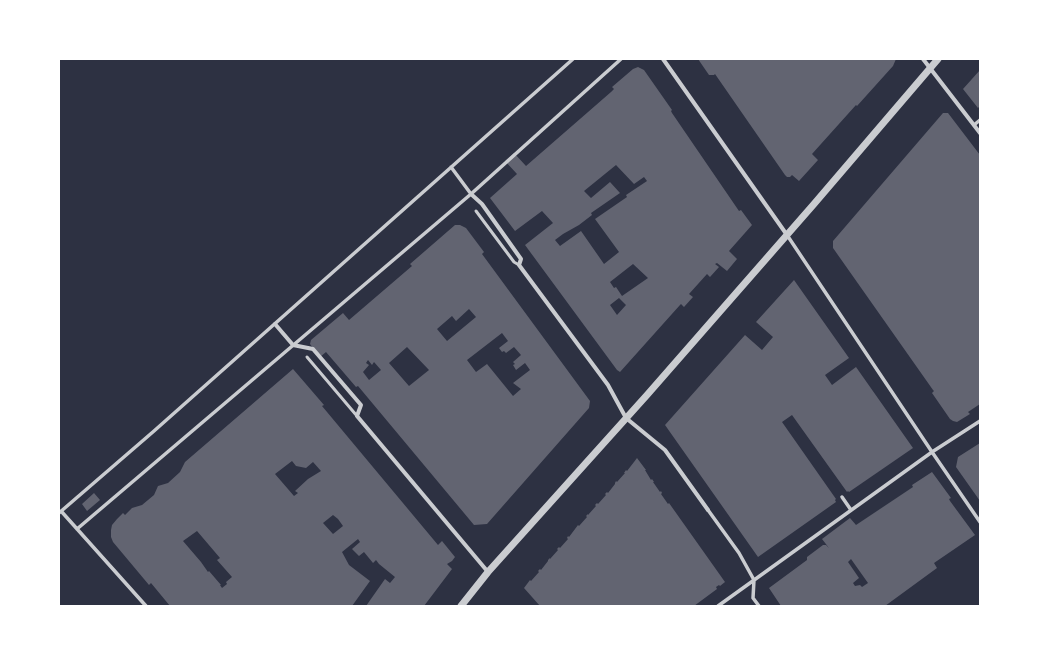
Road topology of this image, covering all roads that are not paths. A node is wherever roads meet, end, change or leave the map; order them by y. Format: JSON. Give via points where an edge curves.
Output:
{"nodes":[{"id":1,"x":573,"y":59,"type":"edge"},
{"id":2,"x":621,"y":59,"type":"edge"},
{"id":3,"x":663,"y":59,"type":"edge"},
{"id":4,"x":923,"y":59,"type":"edge"},
{"id":5,"x":938,"y":59,"type":"edge"},
{"id":6,"x":930,"y":68,"type":"junction"},
{"id":7,"x":980,"y":120,"type":"edge"},
{"id":8,"x":974,"y":125,"type":"junction"},
{"id":9,"x":980,"y":133,"type":"edge"},
{"id":10,"x":451,"y":167,"type":"junction"},
{"id":11,"x":471,"y":194,"type":"junction"},
{"id":12,"x":476,"y":211,"type":"dead end"},
{"id":13,"x":787,"y":235,"type":"junction"},
{"id":14,"x":519,"y":265,"type":"junction"},
{"id":15,"x":275,"y":324,"type":"junction"},
{"id":16,"x":293,"y":345,"type":"junction"},
{"id":17,"x":307,"y":357,"type":"dead end"},
{"id":18,"x":356,"y":416,"type":"junction"},
{"id":19,"x":626,"y":418,"type":"junction"},
{"id":20,"x":980,"y":421,"type":"edge"},
{"id":21,"x":932,"y":452,"type":"junction"},
{"id":22,"x":842,"y":497,"type":"dead end"},
{"id":23,"x":708,"y":510,"type":"joint"},
{"id":24,"x":851,"y":510,"type":"junction"},
{"id":25,"x":60,"y":512,"type":"edge"},
{"id":26,"x":980,"y":522,"type":"edge"},
{"id":27,"x":77,"y":529,"type":"junction"},
{"id":28,"x":488,"y":572,"type":"junction"},
{"id":29,"x":754,"y":580,"type":"junction"},
{"id":30,"x":146,"y":606,"type":"edge"},
{"id":31,"x":461,"y":606,"type":"edge"},
{"id":32,"x":718,"y":606,"type":"edge"},
{"id":33,"x":759,"y":606,"type":"edge"}],
"edges":[{"from":1,"to":10,"type":"street"},
{"from":2,"to":11,"type":"street"},
{"from":3,"to":13,"type":"street"},
{"from":4,"to":6,"type":"street"},
{"from":5,"to":6,"type":"street"},
{"from":6,"to":8,"type":"street"},
{"from":6,"to":13,"type":"street"},
{"from":7,"to":8,"type":"street"},
{"from":8,"to":9,"type":"street"},
{"from":10,"to":11,"type":"street"},
{"from":10,"to":15,"type":"street"},
{"from":11,"to":14,"type":"street","via":[[482,204],[521,259]]},
{"from":11,"to":16,"type":"street"},
{"from":12,"to":14,"type":"lane","via":[[514,262]]},
{"from":13,"to":19,"type":"street"},
{"from":13,"to":21,"type":"street"},
{"from":14,"to":19,"type":"street","via":[[608,384]]},
{"from":15,"to":16,"type":"street"},
{"from":15,"to":25,"type":"street"},
{"from":16,"to":18,"type":"street","via":[[312,349],[361,405]]},
{"from":16,"to":27,"type":"street"},
{"from":17,"to":18,"type":"lane"},
{"from":18,"to":28,"type":"street"},
{"from":19,"to":23,"type":"street","via":[[665,450]]},
{"from":19,"to":28,"type":"street"},
{"from":20,"to":21,"type":"street"},
{"from":21,"to":24,"type":"street"},
{"from":21,"to":26,"type":"street"},
{"from":22,"to":24,"type":"street"},
{"from":23,"to":29,"type":"street","via":[[739,553]]},
{"from":24,"to":29,"type":"street"},
{"from":25,"to":27,"type":"street"},
{"from":27,"to":30,"type":"street"},
{"from":28,"to":31,"type":"street"},
{"from":29,"to":32,"type":"street"},
{"from":29,"to":33,"type":"street","via":[[753,598]]}]}
